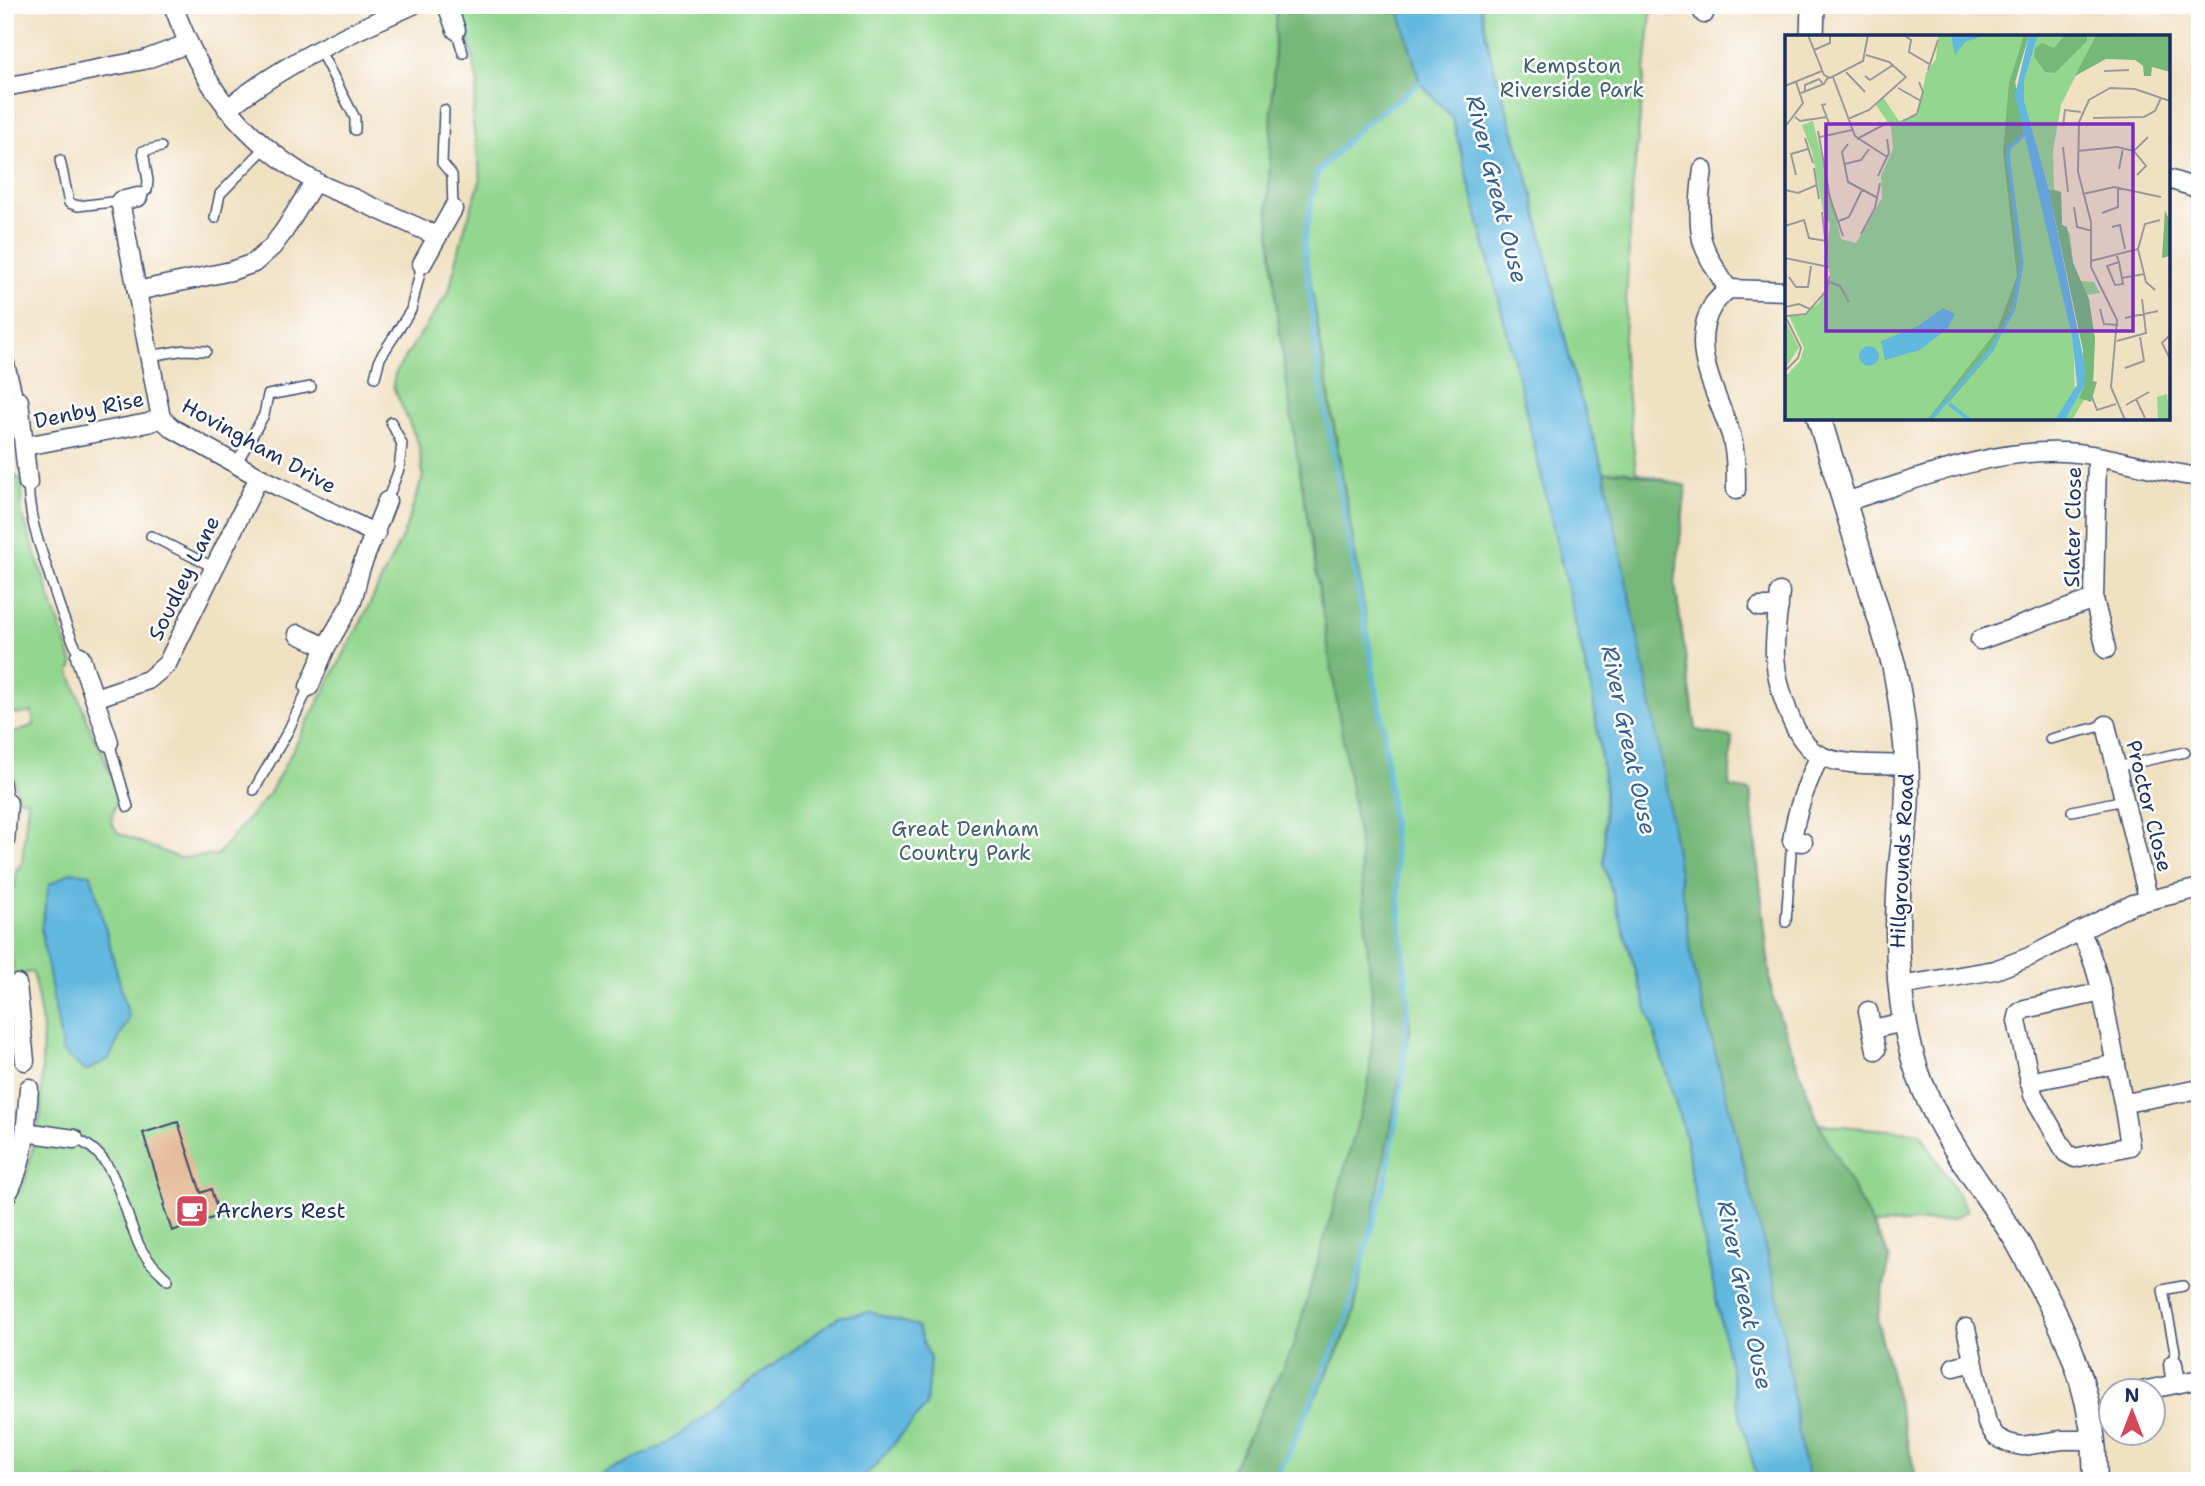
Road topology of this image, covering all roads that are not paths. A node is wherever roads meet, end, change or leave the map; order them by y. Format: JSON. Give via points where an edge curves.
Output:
{"nodes":[{"id":1,"x":173,"y":5,"type":"edge"},
{"id":2,"x":413,"y":5,"type":"edge"},
{"id":3,"x":447,"y":5,"type":"edge"},
{"id":4,"x":1813,"y":5,"type":"edge"},
{"id":5,"x":456,"y":30,"type":"joint"},
{"id":6,"x":1812,"y":35,"type":"edge"},
{"id":7,"x":187,"y":44,"type":"junction"},
{"id":8,"x":319,"y":49,"type":"junction"},
{"id":9,"x":463,"y":53,"type":"dead end"},
{"id":10,"x":5,"y":87,"type":"edge"},
{"id":11,"x":227,"y":109,"type":"junction"},
{"id":12,"x":444,"y":110,"type":"dead end"},
{"id":13,"x":355,"y":130,"type":"dead end"},
{"id":14,"x":161,"y":147,"type":"dead end"},
{"id":15,"x":266,"y":147,"type":"junction"},
{"id":16,"x":60,"y":160,"type":"dead end"},
{"id":17,"x":1703,"y":169,"type":"dead end"},
{"id":18,"x":2170,"y":180,"type":"edge"},
{"id":19,"x":315,"y":181,"type":"junction"},
{"id":20,"x":2200,"y":189,"type":"edge"},
{"id":21,"x":138,"y":197,"type":"joint"},
{"id":22,"x":120,"y":201,"type":"junction"},
{"id":23,"x":453,"y":209,"type":"joint"},
{"id":24,"x":215,"y":218,"type":"dead end"},
{"id":25,"x":437,"y":236,"type":"junction"},
{"id":26,"x":422,"y":264,"type":"joint"},
{"id":27,"x":1728,"y":289,"type":"junction"},
{"id":28,"x":137,"y":290,"type":"junction"},
{"id":29,"x":1785,"y":292,"type":"edge"},
{"id":30,"x":5,"y":346,"type":"edge"},
{"id":31,"x":206,"y":351,"type":"dead end"},
{"id":32,"x":149,"y":356,"type":"junction"},
{"id":33,"x":375,"y":377,"type":"dead end"},
{"id":34,"x":311,"y":387,"type":"dead end"},
{"id":35,"x":19,"y":401,"type":"joint"},
{"id":36,"x":161,"y":418,"type":"junction"},
{"id":37,"x":1820,"y":420,"type":"edge"},
{"id":38,"x":391,"y":422,"type":"dead end"},
{"id":39,"x":25,"y":446,"type":"junction"},
{"id":40,"x":2097,"y":457,"type":"junction"},
{"id":41,"x":236,"y":464,"type":"junction"},
{"id":42,"x":259,"y":477,"type":"junction"},
{"id":43,"x":2200,"y":477,"type":"edge"},
{"id":44,"x":1731,"y":480,"type":"dead end"},
{"id":45,"x":28,"y":483,"type":"joint"},
{"id":46,"x":387,"y":501,"type":"joint"},
{"id":47,"x":1845,"y":502,"type":"junction"},
{"id":48,"x":376,"y":534,"type":"junction"},
{"id":49,"x":150,"y":536,"type":"dead end"},
{"id":50,"x":215,"y":568,"type":"junction"},
{"id":51,"x":2094,"y":599,"type":"junction"},
{"id":52,"x":1759,"y":607,"type":"dead end"},
{"id":53,"x":298,"y":634,"type":"dead end"},
{"id":54,"x":1980,"y":640,"type":"dead end"},
{"id":55,"x":326,"y":647,"type":"junction"},
{"id":56,"x":2106,"y":649,"type":"dead end"},
{"id":57,"x":80,"y":656,"type":"joint"},
{"id":58,"x":309,"y":687,"type":"joint"},
{"id":59,"x":95,"y":698,"type":"junction"},
{"id":60,"x":2106,"y":725,"type":"joint"},
{"id":61,"x":2050,"y":739,"type":"dead end"},
{"id":62,"x":109,"y":741,"type":"joint"},
{"id":63,"x":2185,"y":752,"type":"dead end"},
{"id":64,"x":1820,"y":755,"type":"junction"},
{"id":65,"x":1907,"y":765,"type":"junction"},
{"id":66,"x":2116,"y":767,"type":"junction"},
{"id":67,"x":5,"y":782,"type":"edge"},
{"id":68,"x":254,"y":790,"type":"dead end"},
{"id":69,"x":2124,"y":800,"type":"junction"},
{"id":70,"x":8,"y":803,"type":"joint"},
{"id":71,"x":128,"y":807,"type":"dead end"},
{"id":72,"x":2072,"y":811,"type":"dead end"},
{"id":73,"x":5,"y":839,"type":"edge"},
{"id":74,"x":1795,"y":845,"type":"joint"},
{"id":75,"x":2200,"y":888,"type":"edge"},
{"id":76,"x":2148,"y":898,"type":"junction"},
{"id":77,"x":1786,"y":922,"type":"dead end"},
{"id":78,"x":2080,"y":931,"type":"junction"},
{"id":79,"x":17,"y":984,"type":"dead end"},
{"id":80,"x":1899,"y":986,"type":"junction"},
{"id":81,"x":2102,"y":992,"type":"junction"},
{"id":82,"x":1868,"y":1011,"type":"dead end"},
{"id":83,"x":1905,"y":1022,"type":"junction"},
{"id":84,"x":13,"y":1028,"type":"edge"},
{"id":85,"x":1872,"y":1029,"type":"junction"},
{"id":86,"x":1876,"y":1050,"type":"dead end"},
{"id":87,"x":25,"y":1061,"type":"dead end"},
{"id":88,"x":2116,"y":1064,"type":"junction"},
{"id":89,"x":2029,"y":1082,"type":"junction"},
{"id":90,"x":29,"y":1088,"type":"dead end"},
{"id":91,"x":2200,"y":1089,"type":"edge"},
{"id":92,"x":2125,"y":1103,"type":"junction"},
{"id":93,"x":25,"y":1132,"type":"junction"},
{"id":94,"x":74,"y":1139,"type":"joint"},
{"id":95,"x":5,"y":1198,"type":"edge"},
{"id":96,"x":168,"y":1280,"type":"dead end"},
{"id":97,"x":2183,"y":1286,"type":"dead end"},
{"id":98,"x":1966,"y":1328,"type":"dead end"},
{"id":99,"x":1973,"y":1362,"type":"junction"},
{"id":100,"x":2173,"y":1364,"type":"joint"},
{"id":101,"x":1954,"y":1367,"type":"dead end"},
{"id":102,"x":2200,"y":1379,"type":"edge"},
{"id":103,"x":2176,"y":1384,"type":"junction"},
{"id":104,"x":2166,"y":1386,"type":"edge"},
{"id":105,"x":2093,"y":1440,"type":"junction"},
{"id":106,"x":2095,"y":1481,"type":"edge"}],
"edges":[{"from":1,"to":7,"type":"street"},
{"from":2,"to":8,"type":"street"},
{"from":3,"to":5,"type":"street"},
{"from":4,"to":6,"type":"street"},
{"from":5,"to":9,"type":"lane"},
{"from":7,"to":10,"type":"street","via":[[144,60]]},
{"from":7,"to":11,"type":"street"},
{"from":8,"to":11,"type":"street","via":[[251,89]]},
{"from":8,"to":13,"type":"lane","via":[[355,118]]},
{"from":11,"to":15,"type":"street"},
{"from":12,"to":23,"type":"lane","via":[[442,163],[452,175]]},
{"from":14,"to":21,"type":"lane","via":[[143,151],[148,181],[147,190]]},
{"from":15,"to":19,"type":"street"},
{"from":15,"to":24,"type":"lane","via":[[220,194]]},
{"from":16,"to":22,"type":"lane","via":[[69,203]]},
{"from":17,"to":27,"type":"street","via":[[1694,190],[1703,241]]},
{"from":18,"to":20,"type":"street"},
{"from":19,"to":25,"type":"street"},
{"from":19,"to":28,"type":"street","via":[[278,239],[254,263]]},
{"from":21,"to":22,"type":"street"},
{"from":22,"to":28,"type":"street","name":"Hovingham Drive"},
{"from":23,"to":25,"type":"street"},
{"from":25,"to":26,"type":"street"},
{"from":26,"to":33,"type":"lane","via":[[411,310],[380,358]]},
{"from":27,"to":29,"type":"street"},
{"from":27,"to":44,"type":"street","via":[[1713,305],[1703,343],[1705,365],[1731,436],[1735,456]]},
{"from":28,"to":32,"type":"street","name":"Hovingham Drive"},
{"from":30,"to":35,"type":"lane"},
{"from":31,"to":32,"type":"lane"},
{"from":32,"to":36,"type":"street","name":"Hovingham Drive"},
{"from":34,"to":41,"type":"lane","via":[[268,396],[264,415]]},
{"from":35,"to":39,"type":"street","name":"Denby Rise"},
{"from":36,"to":39,"type":"street","name":"Denby Rise"},
{"from":36,"to":41,"type":"street","name":"Hovingham Drive"},
{"from":37,"to":47,"type":"street","name":"Hillgrounds Road"},
{"from":38,"to":46,"type":"lane","via":[[402,444]]},
{"from":39,"to":45,"type":"street","name":"Denby Rise"},
{"from":40,"to":43,"type":"street"},
{"from":40,"to":47,"type":"street","via":[[2065,452],[2005,456]]},
{"from":40,"to":51,"type":"street","name":"Slater Close"},
{"from":41,"to":42,"type":"street","name":"Hovingham Drive"},
{"from":42,"to":48,"type":"street","name":"Hovingham Drive"},
{"from":42,"to":50,"type":"street","name":"Soudley Lane"},
{"from":45,"to":57,"type":"lane","via":[[34,535]]},
{"from":46,"to":48,"type":"street"},
{"from":47,"to":65,"type":"street","name":"Hillgrounds Road","via":[[1894,666]]},
{"from":48,"to":55,"type":"street","via":[[352,602]]},
{"from":49,"to":50,"type":"lane"},
{"from":50,"to":59,"type":"street","name":"Soudley Lane","via":[[167,664],[148,680]]},
{"from":51,"to":54,"type":"street","name":"Slater Close"},
{"from":51,"to":56,"type":"street","name":"Slater Close"},
{"from":52,"to":64,"type":"street","via":[[1780,600],[1777,675],[1802,741]]},
{"from":53,"to":55,"type":"street"},
{"from":55,"to":58,"type":"street"},
{"from":57,"to":59,"type":"street"},
{"from":58,"to":68,"type":"lane"},
{"from":59,"to":62,"type":"street"},
{"from":60,"to":61,"type":"lane"},
{"from":60,"to":66,"type":"street","name":"Proctor Close"},
{"from":62,"to":71,"type":"lane"},
{"from":63,"to":66,"type":"lane"},
{"from":64,"to":65,"type":"street"},
{"from":64,"to":74,"type":"street","via":[[1798,805]]},
{"from":65,"to":80,"type":"street","name":"Hillgrounds Road","via":[[1896,927]]},
{"from":66,"to":69,"type":"street","name":"Proctor Close"},
{"from":67,"to":70,"type":"lane"},
{"from":69,"to":72,"type":"lane"},
{"from":69,"to":76,"type":"street","name":"Proctor Close"},
{"from":70,"to":73,"type":"street"},
{"from":74,"to":77,"type":"lane"},
{"from":75,"to":76,"type":"street"},
{"from":76,"to":78,"type":"street"},
{"from":78,"to":80,"type":"street","via":[[1995,970]]},
{"from":78,"to":81,"type":"street"},
{"from":79,"to":84,"type":"street"},
{"from":80,"to":83,"type":"street","name":"Hillgrounds Road"},
{"from":81,"to":88,"type":"street"},
{"from":81,"to":89,"type":"street","via":[[2019,1013]]},
{"from":82,"to":85,"type":"street"},
{"from":83,"to":85,"type":"street"},
{"from":83,"to":105,"type":"street","name":"Hillgrounds Road","via":[[1915,1065],[1934,1111],[2017,1242],[2065,1332],[2089,1405]]},
{"from":84,"to":87,"type":"street"},
{"from":85,"to":86,"type":"street"},
{"from":88,"to":89,"type":"street"},
{"from":88,"to":92,"type":"street"},
{"from":89,"to":92,"type":"street","via":[[2066,1153],[2075,1158],[2130,1146]]},
{"from":90,"to":93,"type":"street"},
{"from":91,"to":92,"type":"street"},
{"from":93,"to":94,"type":"street"},
{"from":93,"to":95,"type":"street","via":[[16,1180]]},
{"from":94,"to":96,"type":"lane","via":[[85,1142],[102,1158],[140,1247]]},
{"from":97,"to":100,"type":"lane","via":[[2163,1290],[2175,1352]]},
{"from":98,"to":99,"type":"street"},
{"from":99,"to":101,"type":"street"},
{"from":99,"to":105,"type":"street","via":[[1987,1423],[1996,1437],[2022,1446]]},
{"from":100,"to":103,"type":"street"},
{"from":102,"to":103,"type":"street"},
{"from":103,"to":104,"type":"street"},
{"from":105,"to":106,"type":"street","name":"Hillgrounds Road"}]}
